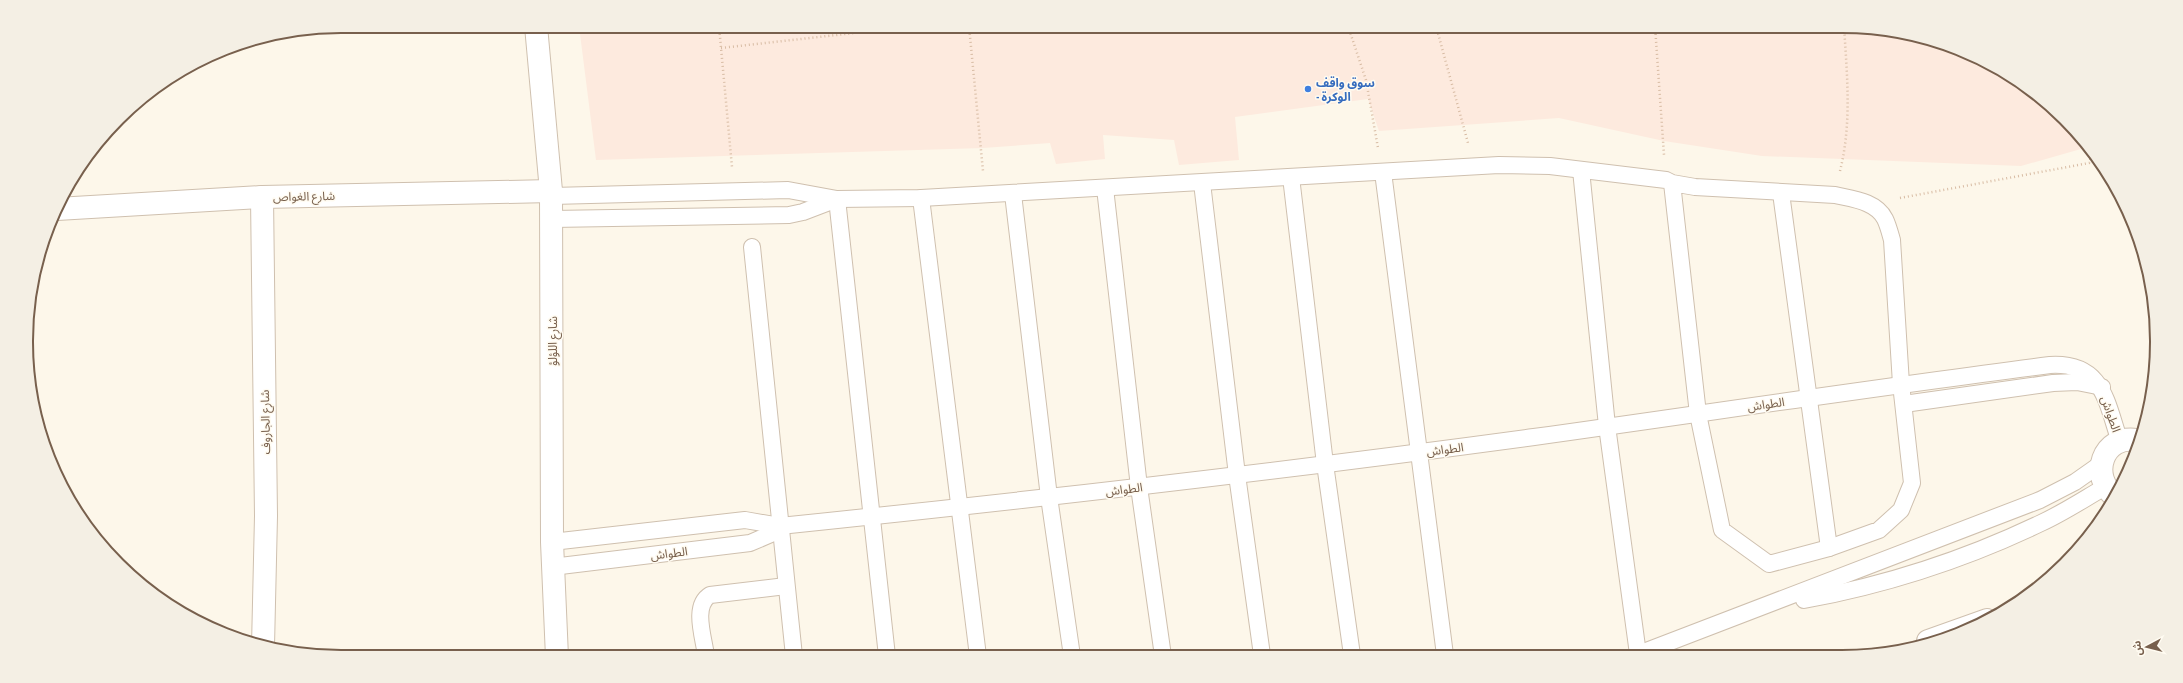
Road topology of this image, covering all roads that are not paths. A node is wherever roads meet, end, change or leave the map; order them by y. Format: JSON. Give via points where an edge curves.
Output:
{"nodes":[{"id":1,"x":537,"y":33,"type":"edge"},
{"id":2,"x":1581,"y":170,"type":"junction"},
{"id":3,"x":1383,"y":172,"type":"junction"},
{"id":4,"x":1291,"y":178,"type":"junction"},
{"id":5,"x":1669,"y":182,"type":"junction"},
{"id":6,"x":1202,"y":183,"type":"junction"},
{"id":7,"x":1106,"y":188,"type":"junction"},
{"id":8,"x":552,"y":193,"type":"junction"},
{"id":9,"x":1781,"y":193,"type":"junction"},
{"id":10,"x":1013,"y":194,"type":"junction"},
{"id":11,"x":262,"y":197,"type":"junction"},
{"id":12,"x":921,"y":198,"type":"junction"},
{"id":13,"x":837,"y":199,"type":"junction"},
{"id":14,"x":63,"y":209,"type":"edge"},
{"id":15,"x":552,"y":219,"type":"junction"},
{"id":16,"x":752,"y":247,"type":"dead end"},
{"id":17,"x":1901,"y":384,"type":"junction"},
{"id":18,"x":2102,"y":387,"type":"junction"},
{"id":19,"x":1808,"y":398,"type":"junction"},
{"id":20,"x":1904,"y":404,"type":"junction"},
{"id":21,"x":1698,"y":414,"type":"junction"},
{"id":22,"x":1607,"y":426,"type":"junction"},
{"id":23,"x":2129,"y":441,"type":"edge"},
{"id":24,"x":1420,"y":452,"type":"junction"},
{"id":25,"x":1325,"y":464,"type":"junction"},
{"id":26,"x":2102,"y":464,"type":"junction"},
{"id":27,"x":1237,"y":475,"type":"junction"},
{"id":28,"x":1139,"y":487,"type":"junction"},
{"id":29,"x":2110,"y":495,"type":"edge"},
{"id":30,"x":1049,"y":497,"type":"junction"},
{"id":31,"x":2109,"y":497,"type":"edge"},
{"id":32,"x":959,"y":507,"type":"junction"},
{"id":33,"x":872,"y":517,"type":"junction"},
{"id":34,"x":780,"y":526,"type":"junction"},
{"id":35,"x":552,"y":542,"type":"junction"},
{"id":36,"x":1829,"y":548,"type":"junction"},
{"id":37,"x":552,"y":567,"type":"junction"},
{"id":38,"x":786,"y":586,"type":"junction"},
{"id":39,"x":1767,"y":606,"type":"junction"},
{"id":40,"x":263,"y":639,"type":"edge"},
{"id":41,"x":557,"y":650,"type":"edge"},
{"id":42,"x":705,"y":650,"type":"edge"},
{"id":43,"x":793,"y":650,"type":"edge"},
{"id":44,"x":886,"y":650,"type":"edge"},
{"id":45,"x":977,"y":650,"type":"edge"},
{"id":46,"x":1071,"y":650,"type":"edge"},
{"id":47,"x":1162,"y":650,"type":"edge"},
{"id":48,"x":1261,"y":650,"type":"edge"},
{"id":49,"x":1351,"y":650,"type":"edge"},
{"id":50,"x":1444,"y":650,"type":"edge"},
{"id":51,"x":1636,"y":650,"type":"edge"},
{"id":52,"x":1648,"y":650,"type":"edge"}],
"edges":[{"from":1,"to":8,"type":"street","name":"شارع اللؤلؤ"},
{"from":2,"to":3,"type":"lane","via":[[1550,166],[1474,166]]},
{"from":2,"to":5,"type":"lane"},
{"from":2,"to":22,"type":"lane"},
{"from":3,"to":4,"type":"lane"},
{"from":3,"to":24,"type":"lane"},
{"from":4,"to":6,"type":"lane"},
{"from":4,"to":25,"type":"lane"},
{"from":5,"to":9,"type":"lane"},
{"from":5,"to":21,"type":"lane"},
{"from":6,"to":7,"type":"lane"},
{"from":6,"to":27,"type":"lane"},
{"from":7,"to":10,"type":"lane"},
{"from":7,"to":28,"type":"lane"},
{"from":8,"to":11,"type":"street","name":"شارع الغواص"},
{"from":8,"to":13,"type":"lane","via":[[799,191]]},
{"from":8,"to":15,"type":"street","name":"شارع اللؤلؤ"},
{"from":9,"to":17,"type":"lane","via":[[1835,195],[1868,203],[1885,217],[1892,240]]},
{"from":9,"to":19,"type":"lane"},
{"from":10,"to":12,"type":"lane"},
{"from":10,"to":30,"type":"lane"},
{"from":11,"to":14,"type":"street","name":"شارع الغواص"},
{"from":11,"to":40,"type":"street","name":"شارع الجاروف","via":[[266,516]]},
{"from":12,"to":13,"type":"lane"},
{"from":12,"to":32,"type":"lane"},
{"from":13,"to":15,"type":"lane","via":[[803,212],[789,214]]},
{"from":13,"to":33,"type":"lane"},
{"from":15,"to":35,"type":"street","name":"شارع اللؤلؤ"},
{"from":16,"to":34,"type":"lane"},
{"from":17,"to":18,"type":"lane","name":"الطواش","via":[[2065,364],[2079,368],[2092,376]]},
{"from":17,"to":19,"type":"lane","name":"الطواش"},
{"from":17,"to":20,"type":"lane"},
{"from":18,"to":20,"type":"lane","name":"الطواش","via":[[2077,382],[2053,383]]},
{"from":18,"to":23,"type":"lane","name":"الطواش"},
{"from":19,"to":21,"type":"lane","name":"الطواش"},
{"from":19,"to":36,"type":"lane"},
{"from":20,"to":36,"type":"lane","via":[[1912,483],[1901,510],[1879,530]]},
{"from":21,"to":22,"type":"lane","name":"الطواش"},
{"from":21,"to":36,"type":"lane","via":[[1722,530],[1769,564]]},
{"from":22,"to":24,"type":"lane","name":"الطواش"},
{"from":22,"to":51,"type":"lane"},
{"from":23,"to":26,"type":"street","via":[[2111,447],[2105,454]]},
{"from":24,"to":25,"type":"lane","name":"الطواش"},
{"from":24,"to":50,"type":"lane"},
{"from":25,"to":27,"type":"lane","name":"الطواش"},
{"from":25,"to":49,"type":"lane"},
{"from":26,"to":29,"type":"street","via":[[2100,472]]},
{"from":26,"to":39,"type":"lane","via":[[2075,482],[2040,500]]},
{"from":27,"to":28,"type":"lane","name":"الطواش"},
{"from":27,"to":48,"type":"lane"},
{"from":28,"to":30,"type":"lane","name":"الطواش"},
{"from":28,"to":47,"type":"lane"},
{"from":30,"to":32,"type":"lane","name":"الطواش"},
{"from":30,"to":46,"type":"lane"},
{"from":31,"to":39,"type":"lane","via":[[1950,562],[1852,591]]},
{"from":32,"to":33,"type":"lane","name":"الطواش"},
{"from":32,"to":45,"type":"lane"},
{"from":33,"to":34,"type":"lane","name":"الطواش"},
{"from":33,"to":44,"type":"lane"},
{"from":34,"to":35,"type":"lane","name":"الطواش","via":[[757,521],[739,521]]},
{"from":34,"to":37,"type":"lane","name":"الطواش","via":[[750,543]]},
{"from":34,"to":38,"type":"lane"},
{"from":35,"to":37,"type":"street","name":"شارع اللؤلؤ"},
{"from":37,"to":41,"type":"street","name":"شارع اللؤلؤ"},
{"from":38,"to":42,"type":"lane","via":[[710,595],[705,598],[700,612]]},
{"from":38,"to":43,"type":"lane"},
{"from":39,"to":52,"type":"lane"}]}
